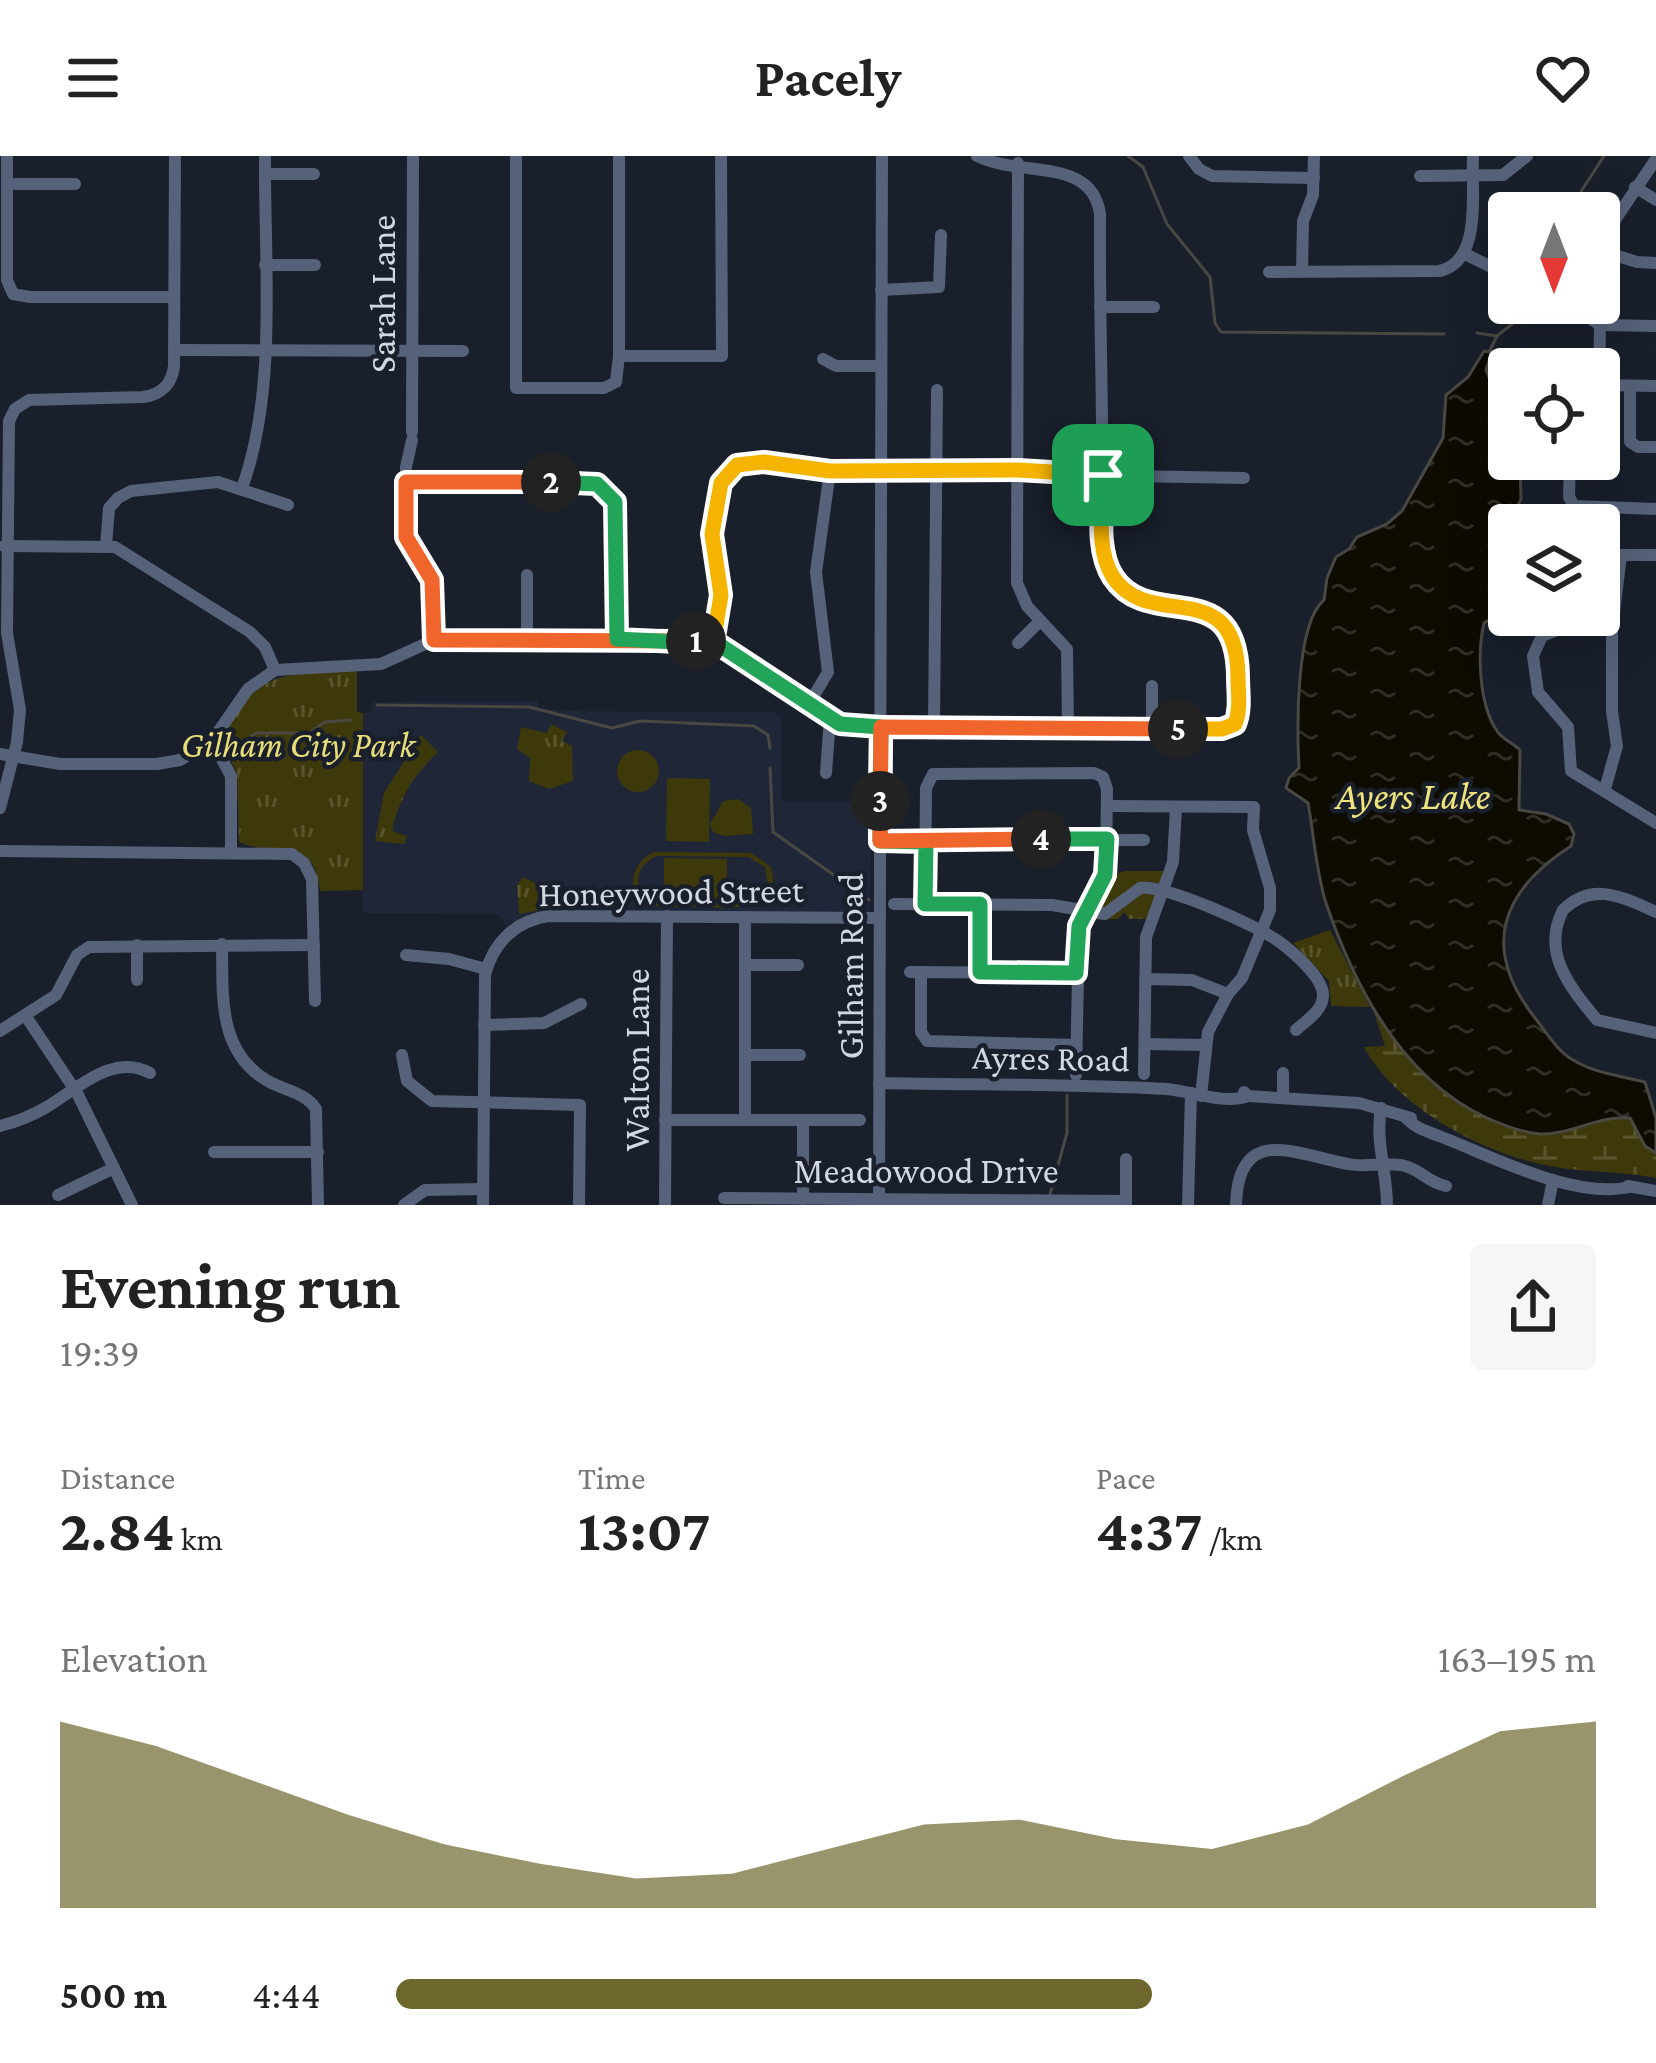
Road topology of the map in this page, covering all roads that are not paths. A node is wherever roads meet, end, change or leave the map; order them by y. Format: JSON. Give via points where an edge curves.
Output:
{"nodes":[{"id":1,"x":7,"y":156,"type":"edge"},
{"id":2,"x":175,"y":156,"type":"edge"},
{"id":3,"x":265,"y":156,"type":"edge"},
{"id":4,"x":412,"y":156,"type":"edge"},
{"id":5,"x":516,"y":156,"type":"edge"},
{"id":6,"x":619,"y":156,"type":"edge"},
{"id":7,"x":721,"y":156,"type":"edge"},
{"id":8,"x":882,"y":156,"type":"edge"},
{"id":9,"x":977,"y":156,"type":"edge"},
{"id":10,"x":1189,"y":156,"type":"edge"},
{"id":11,"x":1314,"y":156,"type":"edge"},
{"id":12,"x":1473,"y":156,"type":"edge"},
{"id":13,"x":1527,"y":156,"type":"edge"},
{"id":14,"x":1656,"y":159,"type":"edge"},
{"id":15,"x":1018,"y":164,"type":"junction"},
{"id":16,"x":265,"y":174,"type":"junction"},
{"id":17,"x":314,"y":174,"type":"dead end"},
{"id":18,"x":1420,"y":176,"type":"dead end"},
{"id":19,"x":1472,"y":176,"type":"junction"},
{"id":20,"x":1314,"y":178,"type":"junction"},
{"id":21,"x":8,"y":184,"type":"junction"},
{"id":22,"x":75,"y":184,"type":"dead end"},
{"id":23,"x":1634,"y":187,"type":"junction"},
{"id":24,"x":1656,"y":200,"type":"edge"},
{"id":25,"x":1620,"y":211,"type":"edge"},
{"id":26,"x":941,"y":235,"type":"dead end"},
{"id":27,"x":1465,"y":254,"type":"junction"},
{"id":28,"x":1620,"y":257,"type":"edge"},
{"id":29,"x":1656,"y":263,"type":"edge"},
{"id":30,"x":265,"y":265,"type":"junction"},
{"id":31,"x":315,"y":265,"type":"dead end"},
{"id":32,"x":1488,"y":266,"type":"edge"},
{"id":33,"x":1269,"y":272,"type":"dead end"},
{"id":34,"x":1302,"y":272,"type":"junction"},
{"id":35,"x":880,"y":290,"type":"junction"},
{"id":36,"x":174,"y":297,"type":"junction"},
{"id":37,"x":1100,"y":307,"type":"junction"},
{"id":38,"x":1154,"y":307,"type":"dead end"},
{"id":39,"x":1600,"y":325,"type":"joint"},
{"id":40,"x":1656,"y":326,"type":"edge"},
{"id":41,"x":1600,"y":348,"type":"edge"},
{"id":42,"x":174,"y":350,"type":"junction"},
{"id":43,"x":265,"y":351,"type":"junction"},
{"id":44,"x":463,"y":351,"type":"dead end"},
{"id":45,"x":417,"y":353,"type":"junction"},
{"id":46,"x":619,"y":356,"type":"junction"},
{"id":47,"x":823,"y":359,"type":"dead end"},
{"id":48,"x":880,"y":366,"type":"junction"},
{"id":49,"x":1620,"y":385,"type":"edge"},
{"id":50,"x":1630,"y":386,"type":"junction"},
{"id":51,"x":1656,"y":386,"type":"edge"},
{"id":52,"x":938,"y":390,"type":"dead end"},
{"id":53,"x":1656,"y":447,"type":"edge"},
{"id":54,"x":881,"y":469,"type":"junction"},
{"id":55,"x":935,"y":470,"type":"junction"},
{"id":56,"x":1018,"y":470,"type":"junction"},
{"id":57,"x":830,"y":471,"type":"junction"},
{"id":58,"x":1103,"y":475,"type":"junction"},
{"id":59,"x":1244,"y":478,"type":"dead end"},
{"id":60,"x":1569,"y":480,"type":"edge"},
{"id":61,"x":406,"y":482,"type":"junction"},
{"id":62,"x":242,"y":488,"type":"junction"},
{"id":63,"x":288,"y":506,"type":"dead end"},
{"id":64,"x":1656,"y":509,"type":"edge"},
{"id":65,"x":4,"y":546,"type":"edge"},
{"id":66,"x":106,"y":546,"type":"junction"},
{"id":67,"x":1621,"y":555,"type":"joint"},
{"id":68,"x":1656,"y":556,"type":"edge"},
{"id":69,"x":1620,"y":563,"type":"edge"},
{"id":70,"x":527,"y":574,"type":"dead end"},
{"id":71,"x":1040,"y":621,"type":"junction"},
{"id":72,"x":1544,"y":636,"type":"edge"},
{"id":73,"x":1612,"y":636,"type":"edge"},
{"id":74,"x":527,"y":639,"type":"junction"},
{"id":75,"x":617,"y":639,"type":"junction"},
{"id":76,"x":434,"y":640,"type":"junction"},
{"id":77,"x":713,"y":643,"type":"junction"},
{"id":78,"x":1018,"y":643,"type":"dead end"},
{"id":79,"x":275,"y":670,"type":"junction"},
{"id":80,"x":1152,"y":686,"type":"dead end"},
{"id":81,"x":809,"y":704,"type":"junction"},
{"id":82,"x":830,"y":718,"type":"junction"},
{"id":83,"x":881,"y":727,"type":"junction"},
{"id":84,"x":934,"y":727,"type":"junction"},
{"id":85,"x":1068,"y":728,"type":"junction"},
{"id":86,"x":1152,"y":728,"type":"junction"},
{"id":87,"x":212,"y":740,"type":"junction"},
{"id":88,"x":7,"y":755,"type":"edge"},
{"id":89,"x":826,"y":773,"type":"dead end"},
{"id":90,"x":1604,"y":789,"type":"junction"},
{"id":91,"x":1107,"y":806,"type":"junction"},
{"id":92,"x":1175,"y":806,"type":"junction"},
{"id":93,"x":0,"y":808,"type":"edge"},
{"id":94,"x":1656,"y":824,"type":"edge"},
{"id":95,"x":1107,"y":839,"type":"junction"},
{"id":96,"x":1144,"y":840,"type":"dead end"},
{"id":97,"x":880,"y":841,"type":"junction"},
{"id":98,"x":926,"y":842,"type":"junction"},
{"id":99,"x":232,"y":850,"type":"junction"},
{"id":100,"x":0,"y":851,"type":"edge"},
{"id":101,"x":1162,"y":890,"type":"junction"},
{"id":102,"x":1271,"y":901,"type":"junction"},
{"id":103,"x":894,"y":904,"type":"dead end"},
{"id":104,"x":925,"y":904,"type":"junction"},
{"id":105,"x":980,"y":904,"type":"junction"},
{"id":106,"x":1085,"y":910,"type":"junction"},
{"id":107,"x":1656,"y":912,"type":"edge"},
{"id":108,"x":667,"y":916,"type":"junction"},
{"id":109,"x":746,"y":916,"type":"junction"},
{"id":110,"x":880,"y":918,"type":"junction"},
{"id":111,"x":1262,"y":932,"type":"junction"},
{"id":112,"x":222,"y":944,"type":"junction"},
{"id":113,"x":137,"y":945,"type":"junction"},
{"id":114,"x":314,"y":945,"type":"junction"},
{"id":115,"x":1290,"y":950,"type":"junction"},
{"id":116,"x":406,"y":955,"type":"dead end"},
{"id":117,"x":746,"y":965,"type":"junction"},
{"id":118,"x":797,"y":965,"type":"dead end"},
{"id":119,"x":486,"y":969,"type":"junction"},
{"id":120,"x":980,"y":972,"type":"junction"},
{"id":121,"x":1076,"y":973,"type":"junction"},
{"id":122,"x":1145,"y":979,"type":"junction"},
{"id":123,"x":137,"y":980,"type":"dead end"},
{"id":124,"x":1228,"y":994,"type":"junction"},
{"id":125,"x":315,"y":1001,"type":"dead end"},
{"id":126,"x":581,"y":1004,"type":"dead end"},
{"id":127,"x":25,"y":1016,"type":"junction"},
{"id":128,"x":484,"y":1025,"type":"junction"},
{"id":129,"x":1295,"y":1030,"type":"dead end"},
{"id":130,"x":0,"y":1031,"type":"edge"},
{"id":131,"x":1656,"y":1033,"type":"edge"},
{"id":132,"x":1144,"y":1044,"type":"junction"},
{"id":133,"x":1076,"y":1045,"type":"junction"},
{"id":134,"x":1205,"y":1045,"type":"junction"},
{"id":135,"x":402,"y":1055,"type":"dead end"},
{"id":136,"x":745,"y":1055,"type":"junction"},
{"id":137,"x":800,"y":1055,"type":"dead end"},
{"id":138,"x":150,"y":1073,"type":"dead end"},
{"id":139,"x":1283,"y":1073,"type":"dead end"},
{"id":140,"x":1144,"y":1074,"type":"dead end"},
{"id":141,"x":1076,"y":1075,"type":"dead end"},
{"id":142,"x":879,"y":1083,"type":"junction"},
{"id":143,"x":74,"y":1088,"type":"junction"},
{"id":144,"x":1196,"y":1095,"type":"junction"},
{"id":145,"x":1283,"y":1098,"type":"junction"},
{"id":146,"x":484,"y":1105,"type":"junction"},
{"id":147,"x":1381,"y":1108,"type":"junction"},
{"id":148,"x":665,"y":1120,"type":"junction"},
{"id":149,"x":745,"y":1120,"type":"junction"},
{"id":150,"x":803,"y":1120,"type":"junction"},
{"id":151,"x":860,"y":1120,"type":"dead end"},
{"id":152,"x":0,"y":1126,"type":"edge"},
{"id":153,"x":214,"y":1152,"type":"dead end"},
{"id":154,"x":318,"y":1152,"type":"junction"},
{"id":155,"x":1126,"y":1159,"type":"dead end"},
{"id":156,"x":1384,"y":1164,"type":"junction"},
{"id":157,"x":114,"y":1168,"type":"junction"},
{"id":158,"x":1553,"y":1180,"type":"junction"},
{"id":159,"x":1446,"y":1186,"type":"dead end"},
{"id":160,"x":483,"y":1190,"type":"junction"},
{"id":161,"x":1656,"y":1191,"type":"edge"},
{"id":162,"x":58,"y":1195,"type":"dead end"},
{"id":163,"x":724,"y":1198,"type":"dead end"},
{"id":164,"x":803,"y":1198,"type":"junction"},
{"id":165,"x":403,"y":1201,"type":"edge"},
{"id":166,"x":879,"y":1202,"type":"edge"},
{"id":167,"x":1002,"y":1203,"type":"edge"},
{"id":168,"x":1126,"y":1203,"type":"edge"},
{"id":169,"x":132,"y":1205,"type":"edge"},
{"id":170,"x":318,"y":1205,"type":"edge"},
{"id":171,"x":483,"y":1205,"type":"edge"},
{"id":172,"x":579,"y":1205,"type":"edge"},
{"id":173,"x":665,"y":1205,"type":"edge"},
{"id":174,"x":1188,"y":1205,"type":"edge"},
{"id":175,"x":1236,"y":1205,"type":"edge"},
{"id":176,"x":1387,"y":1205,"type":"edge"},
{"id":177,"x":1548,"y":1205,"type":"edge"}],
"edges":[{"from":1,"to":21,"type":"street"},
{"from":2,"to":36,"type":"street"},
{"from":3,"to":16,"type":"street"},
{"from":4,"to":45,"type":"street","name":"Sarah Lane"},
{"from":5,"to":46,"type":"street","via":[[516,388],[610,387]]},
{"from":6,"to":46,"type":"street"},
{"from":7,"to":46,"type":"street","via":[[722,356]]},
{"from":8,"to":35,"type":"street","name":"Gilham Road"},
{"from":9,"to":15,"type":"street"},
{"from":10,"to":20,"type":"street","via":[[1212,176]]},
{"from":11,"to":20,"type":"street"},
{"from":12,"to":19,"type":"street"},
{"from":13,"to":19,"type":"street","via":[[1509,173]]},
{"from":14,"to":23,"type":"street"},
{"from":15,"to":37,"type":"street","via":[[1066,166],[1093,189]]},
{"from":15,"to":56,"type":"street"},
{"from":16,"to":17,"type":"street"},
{"from":16,"to":30,"type":"street"},
{"from":18,"to":19,"type":"street"},
{"from":19,"to":27,"type":"street"},
{"from":20,"to":34,"type":"street"},
{"from":21,"to":22,"type":"street"},
{"from":21,"to":36,"type":"street","via":[[13,293]]},
{"from":23,"to":24,"type":"street"},
{"from":23,"to":25,"type":"street"},
{"from":26,"to":35,"type":"street","via":[[939,287]]},
{"from":27,"to":32,"type":"street"},
{"from":27,"to":34,"type":"street","via":[[1439,272]]},
{"from":28,"to":29,"type":"street"},
{"from":30,"to":31,"type":"street"},
{"from":30,"to":43,"type":"street"},
{"from":33,"to":34,"type":"street"},
{"from":35,"to":48,"type":"street","name":"Gilham Road"},
{"from":36,"to":42,"type":"street"},
{"from":37,"to":38,"type":"street"},
{"from":37,"to":58,"type":"street"},
{"from":39,"to":40,"type":"street"},
{"from":39,"to":41,"type":"street"},
{"from":42,"to":43,"type":"street"},
{"from":42,"to":65,"type":"street","via":[[172,377],[151,396],[37,398],[15,409]]},
{"from":43,"to":45,"type":"street"},
{"from":43,"to":62,"type":"street","via":[[259,438]]},
{"from":44,"to":45,"type":"street"},
{"from":45,"to":61,"type":"street","name":"Sarah Lane"},
{"from":47,"to":48,"type":"street"},
{"from":48,"to":54,"type":"street","name":"Gilham Road"},
{"from":49,"to":50,"type":"street"},
{"from":50,"to":51,"type":"street"},
{"from":50,"to":53,"type":"street","via":[[1630,442]]},
{"from":52,"to":55,"type":"street"},
{"from":54,"to":55,"type":"street"},
{"from":54,"to":57,"type":"street"},
{"from":54,"to":83,"type":"street","name":"Gilham Road"},
{"from":55,"to":56,"type":"street"},
{"from":55,"to":84,"type":"street"},
{"from":56,"to":58,"type":"street"},
{"from":56,"to":71,"type":"street","via":[[1017,583]]},
{"from":57,"to":77,"type":"street","via":[[764,462],[725,469],[712,541],[721,595]]},
{"from":57,"to":81,"type":"street","via":[[815,572],[828,672]]},
{"from":58,"to":59,"type":"street"},
{"from":58,"to":86,"type":"street","via":[[1103,550],[1119,584],[1144,601],[1207,612],[1225,628],[1238,661],[1235,724]]},
{"from":60,"to":64,"type":"street","via":[[1569,500],[1578,507]]},
{"from":61,"to":75,"type":"street","via":[[585,482],[607,490],[618,514]]},
{"from":61,"to":76,"type":"street","name":"Sarah Lane","via":[[406,537],[432,580]]},
{"from":62,"to":63,"type":"street"},
{"from":62,"to":66,"type":"street","via":[[199,482],[126,493],[109,508]]},
{"from":65,"to":66,"type":"street"},
{"from":65,"to":88,"type":"street","via":[[20,710]]},
{"from":66,"to":79,"type":"street","via":[[250,632]]},
{"from":67,"to":68,"type":"street"},
{"from":67,"to":69,"type":"street"},
{"from":70,"to":74,"type":"street"},
{"from":71,"to":78,"type":"street"},
{"from":71,"to":85,"type":"street","via":[[1067,649]]},
{"from":72,"to":90,"type":"street","via":[[1533,656],[1538,694],[1569,731],[1571,771]]},
{"from":73,"to":90,"type":"street","via":[[1618,746]]},
{"from":74,"to":75,"type":"street"},
{"from":74,"to":76,"type":"street"},
{"from":75,"to":77,"type":"street"},
{"from":76,"to":79,"type":"street","via":[[381,664]]},
{"from":77,"to":81,"type":"street"},
{"from":79,"to":87,"type":"street","via":[[248,689]]},
{"from":80,"to":86,"type":"street"},
{"from":81,"to":82,"type":"street"},
{"from":82,"to":83,"type":"street"},
{"from":82,"to":89,"type":"street"},
{"from":83,"to":84,"type":"street"},
{"from":83,"to":97,"type":"street","name":"Gilham Road"},
{"from":84,"to":85,"type":"street"},
{"from":85,"to":86,"type":"street"},
{"from":87,"to":88,"type":"street","via":[[157,764]]},
{"from":87,"to":99,"type":"street","via":[[231,776]]},
{"from":88,"to":93,"type":"street"},
{"from":90,"to":94,"type":"street"},
{"from":91,"to":92,"type":"street"},
{"from":91,"to":95,"type":"street"},
{"from":91,"to":98,"type":"street","via":[[1103,777],[1094,773],[933,774]]},
{"from":92,"to":101,"type":"street","via":[[1174,855]]},
{"from":92,"to":102,"type":"street","via":[[1254,807]]},
{"from":95,"to":96,"type":"street"},
{"from":95,"to":98,"type":"street"},
{"from":95,"to":106,"type":"street","via":[[1105,875]]},
{"from":97,"to":98,"type":"street"},
{"from":97,"to":110,"type":"street","name":"Gilham Road"},
{"from":98,"to":104,"type":"street"},
{"from":99,"to":100,"type":"street"},
{"from":99,"to":114,"type":"street","via":[[286,852],[304,863],[313,885]]},
{"from":101,"to":106,"type":"street","via":[[1140,888],[1109,913]]},
{"from":101,"to":111,"type":"street"},
{"from":101,"to":122,"type":"street","via":[[1146,937]]},
{"from":102,"to":111,"type":"street"},
{"from":102,"to":115,"type":"street"},
{"from":103,"to":104,"type":"street"},
{"from":104,"to":105,"type":"street"},
{"from":105,"to":106,"type":"street"},
{"from":105,"to":120,"type":"street"},
{"from":106,"to":121,"type":"street"},
{"from":107,"to":131,"type":"street","via":[[1588,893],[1563,910],[1553,943],[1597,1020]]},
{"from":108,"to":109,"type":"street","name":"Honeywood Street"},
{"from":108,"to":119,"type":"street","name":"Honeywood Street","via":[[539,917],[506,935]]},
{"from":108,"to":148,"type":"street","name":"Walton Lane"},
{"from":109,"to":110,"type":"street","name":"Honeywood Street"},
{"from":109,"to":117,"type":"street"},
{"from":110,"to":142,"type":"street","name":"Gilham Road"},
{"from":111,"to":115,"type":"street"},
{"from":111,"to":124,"type":"street"},
{"from":112,"to":113,"type":"street"},
{"from":112,"to":114,"type":"street"},
{"from":112,"to":154,"type":"street","via":[[223,1010],[233,1046],[256,1073],[314,1104]]},
{"from":113,"to":123,"type":"street"},
{"from":113,"to":127,"type":"street","via":[[82,950],[61,990]]},
{"from":114,"to":125,"type":"street"},
{"from":115,"to":129,"type":"street","via":[[1324,997]]},
{"from":116,"to":119,"type":"street"},
{"from":117,"to":118,"type":"street"},
{"from":117,"to":136,"type":"street"},
{"from":119,"to":128,"type":"street"},
{"from":120,"to":121,"type":"street"},
{"from":120,"to":133,"type":"street","via":[[915,972],[927,1041]]},
{"from":121,"to":133,"type":"street"},
{"from":122,"to":124,"type":"street","via":[[1192,980]]},
{"from":122,"to":132,"type":"street"},
{"from":124,"to":134,"type":"street"},
{"from":126,"to":128,"type":"street","via":[[544,1023]]},
{"from":127,"to":130,"type":"street"},
{"from":127,"to":143,"type":"street"},
{"from":128,"to":146,"type":"street"},
{"from":132,"to":134,"type":"street"},
{"from":132,"to":140,"type":"street"},
{"from":133,"to":141,"type":"street"},
{"from":134,"to":144,"type":"street"},
{"from":135,"to":146,"type":"street","via":[[407,1082],[424,1097]]},
{"from":136,"to":137,"type":"street"},
{"from":136,"to":149,"type":"street"},
{"from":138,"to":143,"type":"street","via":[[118,1067]]},
{"from":139,"to":145,"type":"street"},
{"from":142,"to":144,"type":"street","name":"Ayres Road"},
{"from":142,"to":166,"type":"street","name":"Gilham Road"},
{"from":143,"to":152,"type":"street"},
{"from":143,"to":157,"type":"street"},
{"from":144,"to":145,"type":"street","name":"Ayres Road"},
{"from":144,"to":174,"type":"street"},
{"from":145,"to":147,"type":"street","name":"Ayres Road"},
{"from":146,"to":160,"type":"street"},
{"from":146,"to":172,"type":"street","via":[[580,1105]]},
{"from":147,"to":156,"type":"street"},
{"from":147,"to":158,"type":"street","name":"Ayres Road"},
{"from":148,"to":149,"type":"street"},
{"from":148,"to":173,"type":"street","name":"Walton Lane"},
{"from":149,"to":150,"type":"street"},
{"from":150,"to":151,"type":"street"},
{"from":150,"to":164,"type":"street"},
{"from":153,"to":154,"type":"street"},
{"from":154,"to":170,"type":"street"},
{"from":155,"to":168,"type":"street"},
{"from":156,"to":159,"type":"street","via":[[1408,1166]]},
{"from":156,"to":175,"type":"street","via":[[1261,1152],[1240,1170]]},
{"from":156,"to":176,"type":"street"},
{"from":157,"to":162,"type":"street"},
{"from":157,"to":169,"type":"street"},
{"from":158,"to":161,"type":"street","name":"Ayres Road"},
{"from":158,"to":177,"type":"street"},
{"from":160,"to":165,"type":"street","via":[[432,1189]]},
{"from":160,"to":171,"type":"street"},
{"from":163,"to":164,"type":"street","name":"Meadowood Drive"},
{"from":164,"to":166,"type":"street","name":"Meadowood Drive"},
{"from":166,"to":167,"type":"street","name":"Meadowood Drive"},
{"from":167,"to":168,"type":"street","name":"Meadowood Drive"}]}
